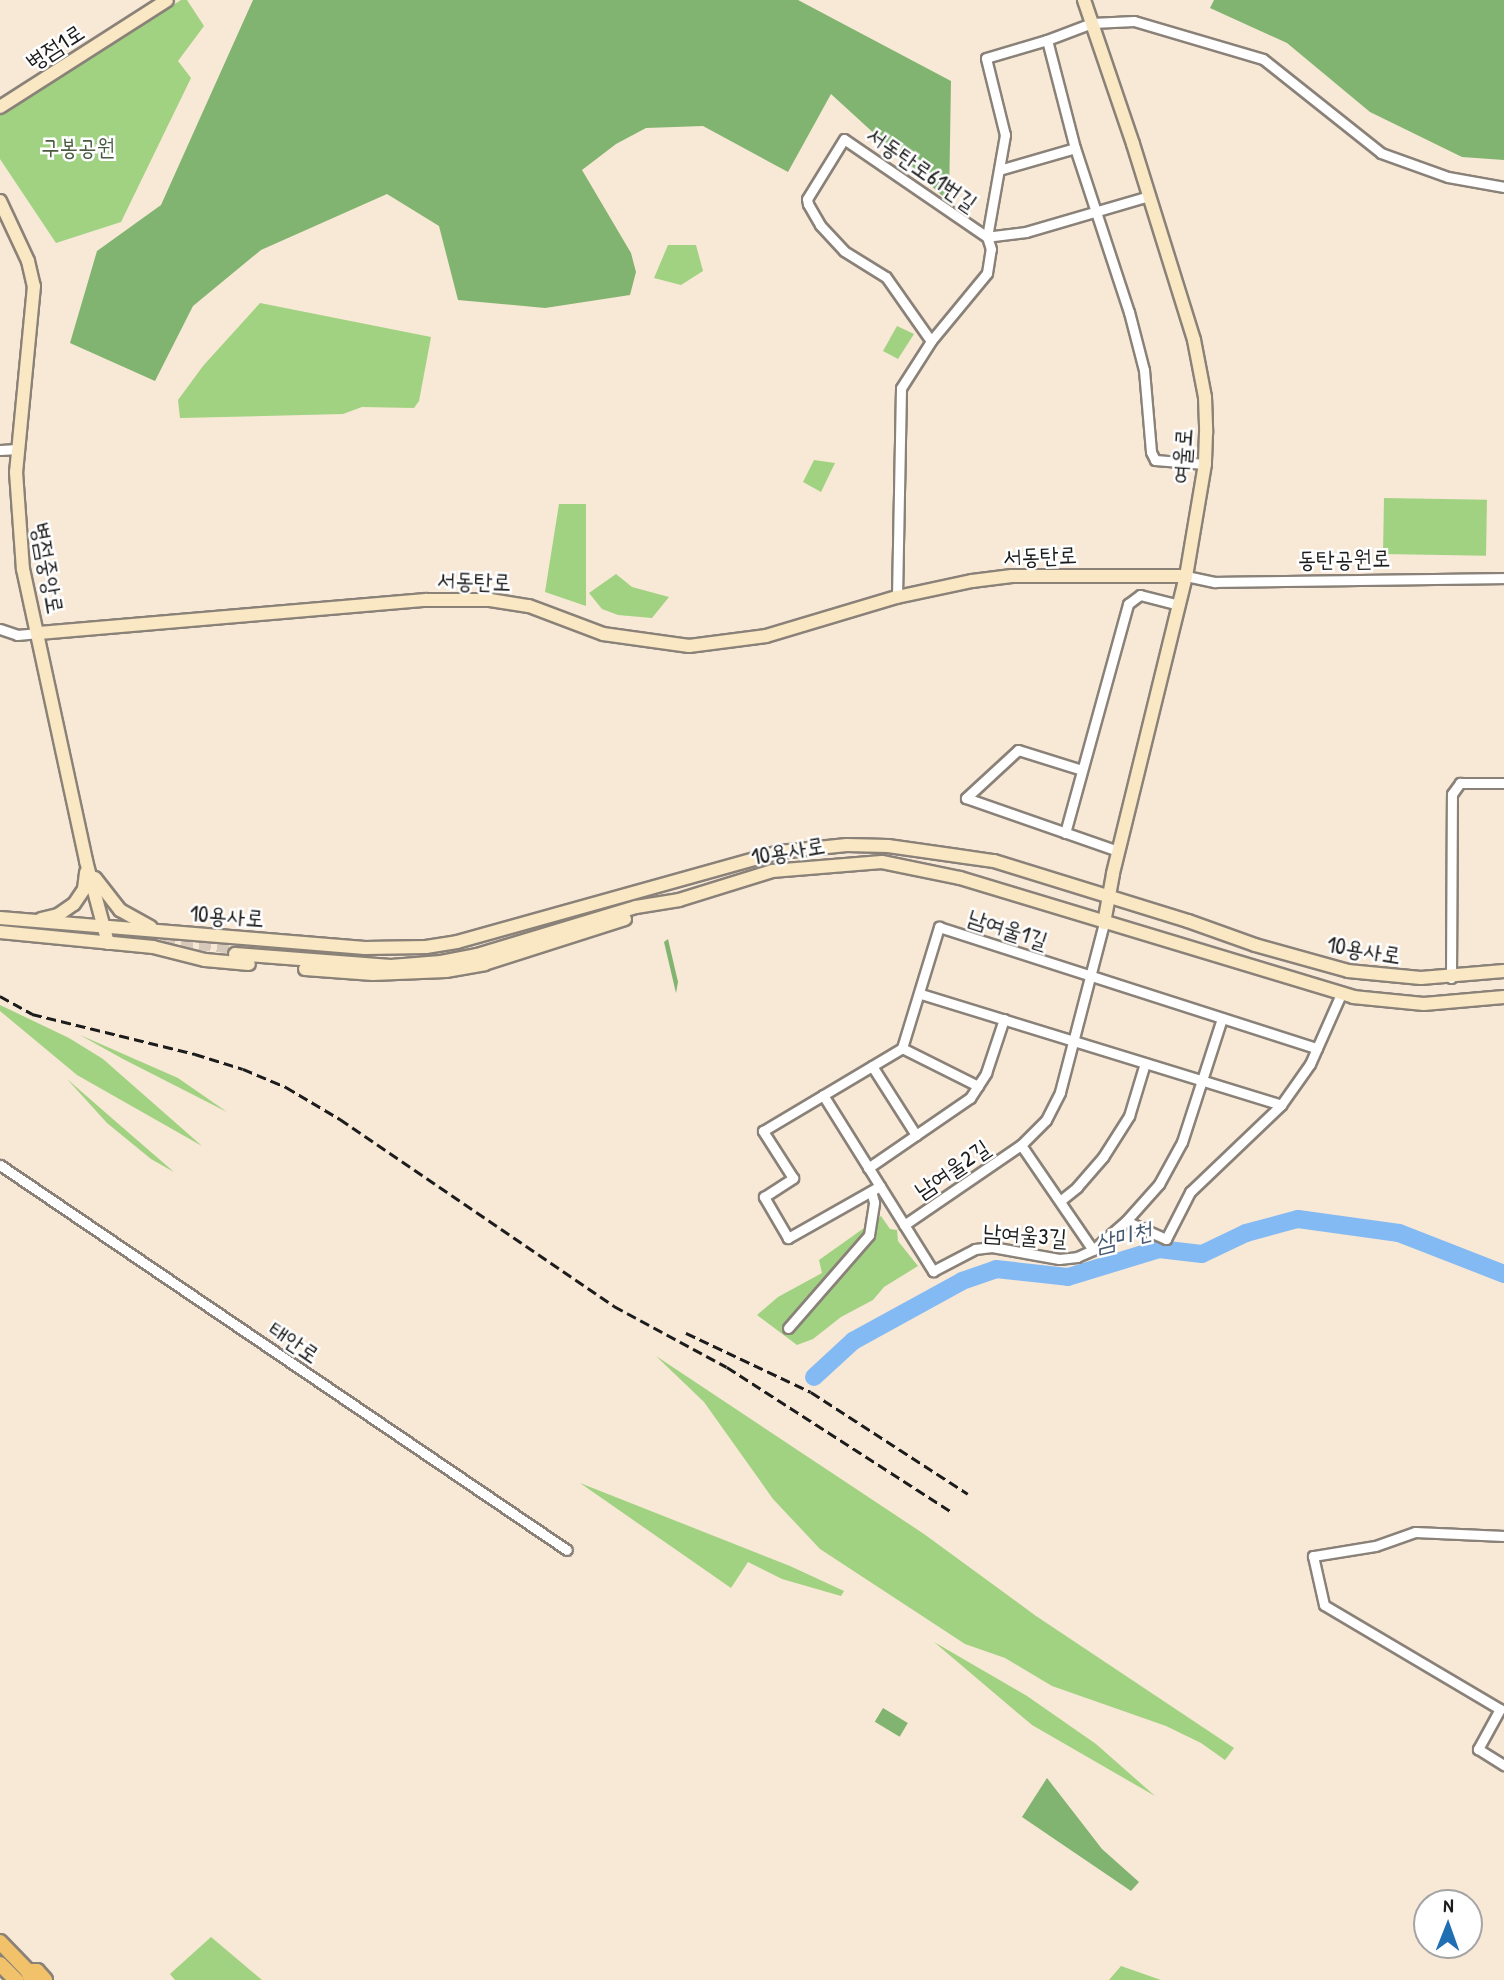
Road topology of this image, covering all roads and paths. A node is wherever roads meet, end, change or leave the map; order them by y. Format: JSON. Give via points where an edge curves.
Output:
{"nodes":[{"id":1,"x":167,"y":0,"type":"edge"},
{"id":2,"x":1084,"y":0,"type":"edge"},
{"id":3,"x":1092,"y":23,"type":"junction"},
{"id":4,"x":1047,"y":40,"type":"junction"},
{"id":5,"x":0,"y":107,"type":"edge"},
{"id":6,"x":1075,"y":148,"type":"junction"},
{"id":7,"x":999,"y":170,"type":"junction"},
{"id":8,"x":1504,"y":187,"type":"edge"},
{"id":9,"x":1149,"y":196,"type":"junction"},
{"id":10,"x":0,"y":201,"type":"edge"},
{"id":11,"x":1097,"y":211,"type":"junction"},
{"id":12,"x":987,"y":237,"type":"junction"},
{"id":13,"x":931,"y":341,"type":"junction"},
{"id":14,"x":18,"y":449,"type":"junction"},
{"id":15,"x":0,"y":450,"type":"edge"},
{"id":16,"x":1205,"y":464,"type":"junction"},
{"id":17,"x":1186,"y":576,"type":"junction"},
{"id":18,"x":1504,"y":578,"type":"edge"},
{"id":19,"x":897,"y":597,"type":"junction"},
{"id":20,"x":1179,"y":605,"type":"junction"},
{"id":21,"x":0,"y":629,"type":"edge"},
{"id":22,"x":38,"y":633,"type":"junction"},
{"id":23,"x":1082,"y":770,"type":"junction"},
{"id":24,"x":1504,"y":783,"type":"edge"},
{"id":25,"x":1065,"y":833,"type":"junction"},
{"id":26,"x":1118,"y":851,"type":"junction"},
{"id":27,"x":86,"y":861,"type":"junction"},
{"id":28,"x":653,"y":889,"type":"junction"},
{"id":29,"x":1109,"y":898,"type":"junction"},
{"id":30,"x":658,"y":905,"type":"junction"},
{"id":31,"x":0,"y":918,"type":"edge"},
{"id":32,"x":15,"y":920,"type":"junction"},
{"id":33,"x":1104,"y":923,"type":"junction"},
{"id":34,"x":105,"y":929,"type":"junction"},
{"id":35,"x":0,"y":932,"type":"edge"},
{"id":36,"x":175,"y":933,"type":"junction"},
{"id":37,"x":208,"y":934,"type":"junction"},
{"id":38,"x":108,"y":943,"type":"junction"},
{"id":39,"x":205,"y":960,"type":"junction"},
{"id":40,"x":1504,"y":971,"type":"edge"},
{"id":41,"x":1091,"y":976,"type":"junction"},
{"id":42,"x":1451,"y":978,"type":"junction"},
{"id":43,"x":920,"y":993,"type":"junction"},
{"id":44,"x":1341,"y":994,"type":"junction"},
{"id":45,"x":1504,"y":997,"type":"edge"},
{"id":46,"x":1222,"y":1018,"type":"junction"},
{"id":47,"x":1004,"y":1019,"type":"junction"},
{"id":48,"x":1074,"y":1041,"type":"junction"},
{"id":49,"x":902,"y":1048,"type":"junction"},
{"id":50,"x":1317,"y":1048,"type":"junction"},
{"id":51,"x":1145,"y":1063,"type":"junction"},
{"id":52,"x":872,"y":1066,"type":"junction"},
{"id":53,"x":1204,"y":1081,"type":"junction"},
{"id":54,"x":978,"y":1086,"type":"junction"},
{"id":55,"x":823,"y":1095,"type":"junction"},
{"id":56,"x":1281,"y":1105,"type":"junction"},
{"id":57,"x":916,"y":1135,"type":"junction"},
{"id":58,"x":1021,"y":1145,"type":"junction"},
{"id":59,"x":0,"y":1165,"type":"edge"},
{"id":60,"x":868,"y":1168,"type":"junction"},
{"id":61,"x":875,"y":1189,"type":"junction"},
{"id":62,"x":1060,"y":1201,"type":"junction"},
{"id":63,"x":1126,"y":1221,"type":"junction"},
{"id":64,"x":904,"y":1225,"type":"junction"},
{"id":65,"x":1093,"y":1250,"type":"junction"},
{"id":66,"x":788,"y":1328,"type":"dead end"},
{"id":67,"x":1504,"y":1536,"type":"edge"},
{"id":68,"x":568,"y":1550,"type":"dead end"},
{"id":69,"x":1504,"y":1765,"type":"edge"},
{"id":70,"x":0,"y":1942,"type":"edge"},
{"id":71,"x":29,"y":1975,"type":"edge"},
{"id":72,"x":45,"y":1980,"type":"edge"}],
"edges":[{"from":1,"to":5,"type":"street","name":"병점1로"},
{"from":2,"to":3,"type":"street","name":"여울로"},
{"from":3,"to":4,"type":"street"},
{"from":3,"to":8,"type":"street","via":[[1134,21],[1263,59],[1381,153],[1448,177]]},
{"from":3,"to":9,"type":"street","name":"여울로"},
{"from":4,"to":6,"type":"street"},
{"from":4,"to":7,"type":"street","via":[[986,58],[1005,135]]},
{"from":6,"to":7,"type":"street"},
{"from":6,"to":11,"type":"street"},
{"from":7,"to":12,"type":"street"},
{"from":9,"to":11,"type":"street"},
{"from":9,"to":16,"type":"street","name":"여울로","via":[[1200,367]]},
{"from":10,"to":14,"type":"street","name":"병점중앙로","via":[[34,286]]},
{"from":11,"to":12,"type":"street","via":[[1026,232]]},
{"from":11,"to":16,"type":"street","via":[[1144,370],[1151,452],[1155,460]]},
{"from":12,"to":13,"type":"street","via":[[992,249],[987,273]]},
{"from":12,"to":13,"type":"street","name":"서동탄로61번길","via":[[844,139],[807,199],[820,225],[844,251],[886,277]]},
{"from":13,"to":19,"type":"street","via":[[901,388]]},
{"from":14,"to":15,"type":"street"},
{"from":14,"to":22,"type":"street","name":"병점중앙로","via":[[23,569]]},
{"from":16,"to":17,"type":"street","name":"여울로"},
{"from":17,"to":18,"type":"street","name":"동탄공원로","via":[[1215,582]]},
{"from":17,"to":19,"type":"street","name":"서동탄로","via":[[1012,576]]},
{"from":17,"to":20,"type":"street","name":"여울로"},
{"from":19,"to":22,"type":"street","name":"서동탄로","via":[[766,636],[689,646],[603,634],[529,606],[490,600],[426,600]]},
{"from":20,"to":23,"type":"street","via":[[1140,596],[1128,604]]},
{"from":20,"to":26,"type":"street","name":"여울로"},
{"from":21,"to":22,"type":"street","via":[[16,635]]},
{"from":22,"to":27,"type":"street","name":"병점중앙로"},
{"from":23,"to":25,"type":"street"},
{"from":23,"to":25,"type":"street","via":[[1018,750],[966,798]]},
{"from":24,"to":42,"type":"street","via":[[1460,783],[1451,794]]},
{"from":25,"to":26,"type":"street"},
{"from":26,"to":29,"type":"street","name":"여울로"},
{"from":27,"to":32,"type":"street","via":[[84,889],[74,904],[44,919]]},
{"from":27,"to":34,"type":"street","name":"병점중앙로"},
{"from":27,"to":36,"type":"street","via":[[106,895],[124,914]]},
{"from":28,"to":29,"type":"street","name":"10용사로","via":[[779,852],[847,845],[994,861]]},
{"from":28,"to":30,"type":"street","name":"10용사로","via":[[634,900],[443,956],[392,960],[236,951],[391,966],[441,962],[636,907]]},
{"from":28,"to":37,"type":"street","name":"10용사로","via":[[426,947],[365,948]]},
{"from":29,"to":33,"type":"street","name":"여울로"},
{"from":29,"to":42,"type":"street","name":"10용사로","via":[[1324,966],[1393,977]]},
{"from":30,"to":33,"type":"street","name":"10용사로","via":[[772,871],[882,862],[960,878]]},
{"from":30,"to":39,"type":"street","via":[[484,964],[446,971],[373,975]]},
{"from":31,"to":32,"type":"street","name":"10용사로"},
{"from":32,"to":34,"type":"street","name":"10용사로"},
{"from":33,"to":41,"type":"street","name":"남여울2길"},
{"from":33,"to":44,"type":"street","name":"10용사로"},
{"from":34,"to":36,"type":"street","name":"10용사로"},
{"from":34,"to":38,"type":"street","name":"병점중앙로"},
{"from":35,"to":38,"type":"street"},
{"from":36,"to":37,"type":"street","name":"10용사로"},
{"from":37,"to":39,"type":"street","via":[[198,945]]},
{"from":38,"to":39,"type":"street","via":[[153,947]]},
{"from":40,"to":42,"type":"street","name":"10용사로"},
{"from":41,"to":43,"type":"street","name":"남여울1길","via":[[939,927]]},
{"from":41,"to":46,"type":"street"},
{"from":41,"to":48,"type":"street","name":"남여울2길"},
{"from":43,"to":47,"type":"street"},
{"from":43,"to":49,"type":"street","name":"남여울1길"},
{"from":44,"to":45,"type":"street","name":"10용사로","via":[[1424,1004]]},
{"from":44,"to":50,"type":"street","name":"10용사로"},
{"from":46,"to":50,"type":"street"},
{"from":46,"to":53,"type":"street","name":"남여울3길"},
{"from":47,"to":48,"type":"street"},
{"from":47,"to":54,"type":"street"},
{"from":48,"to":51,"type":"street"},
{"from":48,"to":58,"type":"street","name":"남여울2길","via":[[1054,1108]]},
{"from":49,"to":52,"type":"street"},
{"from":49,"to":54,"type":"street"},
{"from":50,"to":56,"type":"street","name":"10용사로"},
{"from":51,"to":53,"type":"street"},
{"from":51,"to":62,"type":"street","name":"남여울3길","via":[[1129,1116],[1103,1157]]},
{"from":52,"to":55,"type":"street"},
{"from":52,"to":57,"type":"street"},
{"from":53,"to":56,"type":"street"},
{"from":53,"to":63,"type":"street","name":"남여울3길","via":[[1182,1142],[1159,1184]]},
{"from":54,"to":57,"type":"street","via":[[970,1098]]},
{"from":55,"to":60,"type":"street"},
{"from":55,"to":61,"type":"street","via":[[763,1131],[793,1178],[764,1197],[788,1238]]},
{"from":56,"to":63,"type":"street","name":"10용사로","via":[[1190,1192],[1166,1239]]},
{"from":57,"to":60,"type":"street"},
{"from":58,"to":62,"type":"street","name":"남여울2길"},
{"from":58,"to":64,"type":"street","name":"남여울2길"},
{"from":59,"to":68,"type":"street","name":"태안로"},
{"from":60,"to":61,"type":"street"},
{"from":61,"to":64,"type":"street"},
{"from":61,"to":66,"type":"street","via":[[869,1235]]},
{"from":62,"to":65,"type":"street","name":"남여울2길"},
{"from":63,"to":65,"type":"street","name":"남여울3길"},
{"from":64,"to":65,"type":"street","name":"남여울3길","via":[[933,1271],[975,1249],[1008,1248],[1059,1259]]},
{"from":67,"to":69,"type":"street","via":[[1415,1532],[1374,1546],[1313,1556],[1324,1605],[1500,1709],[1478,1749]]},
{"from":70,"to":71,"type":"main road"},
{"from":71,"to":72,"type":"main road","via":[[37,1971]]}]}
